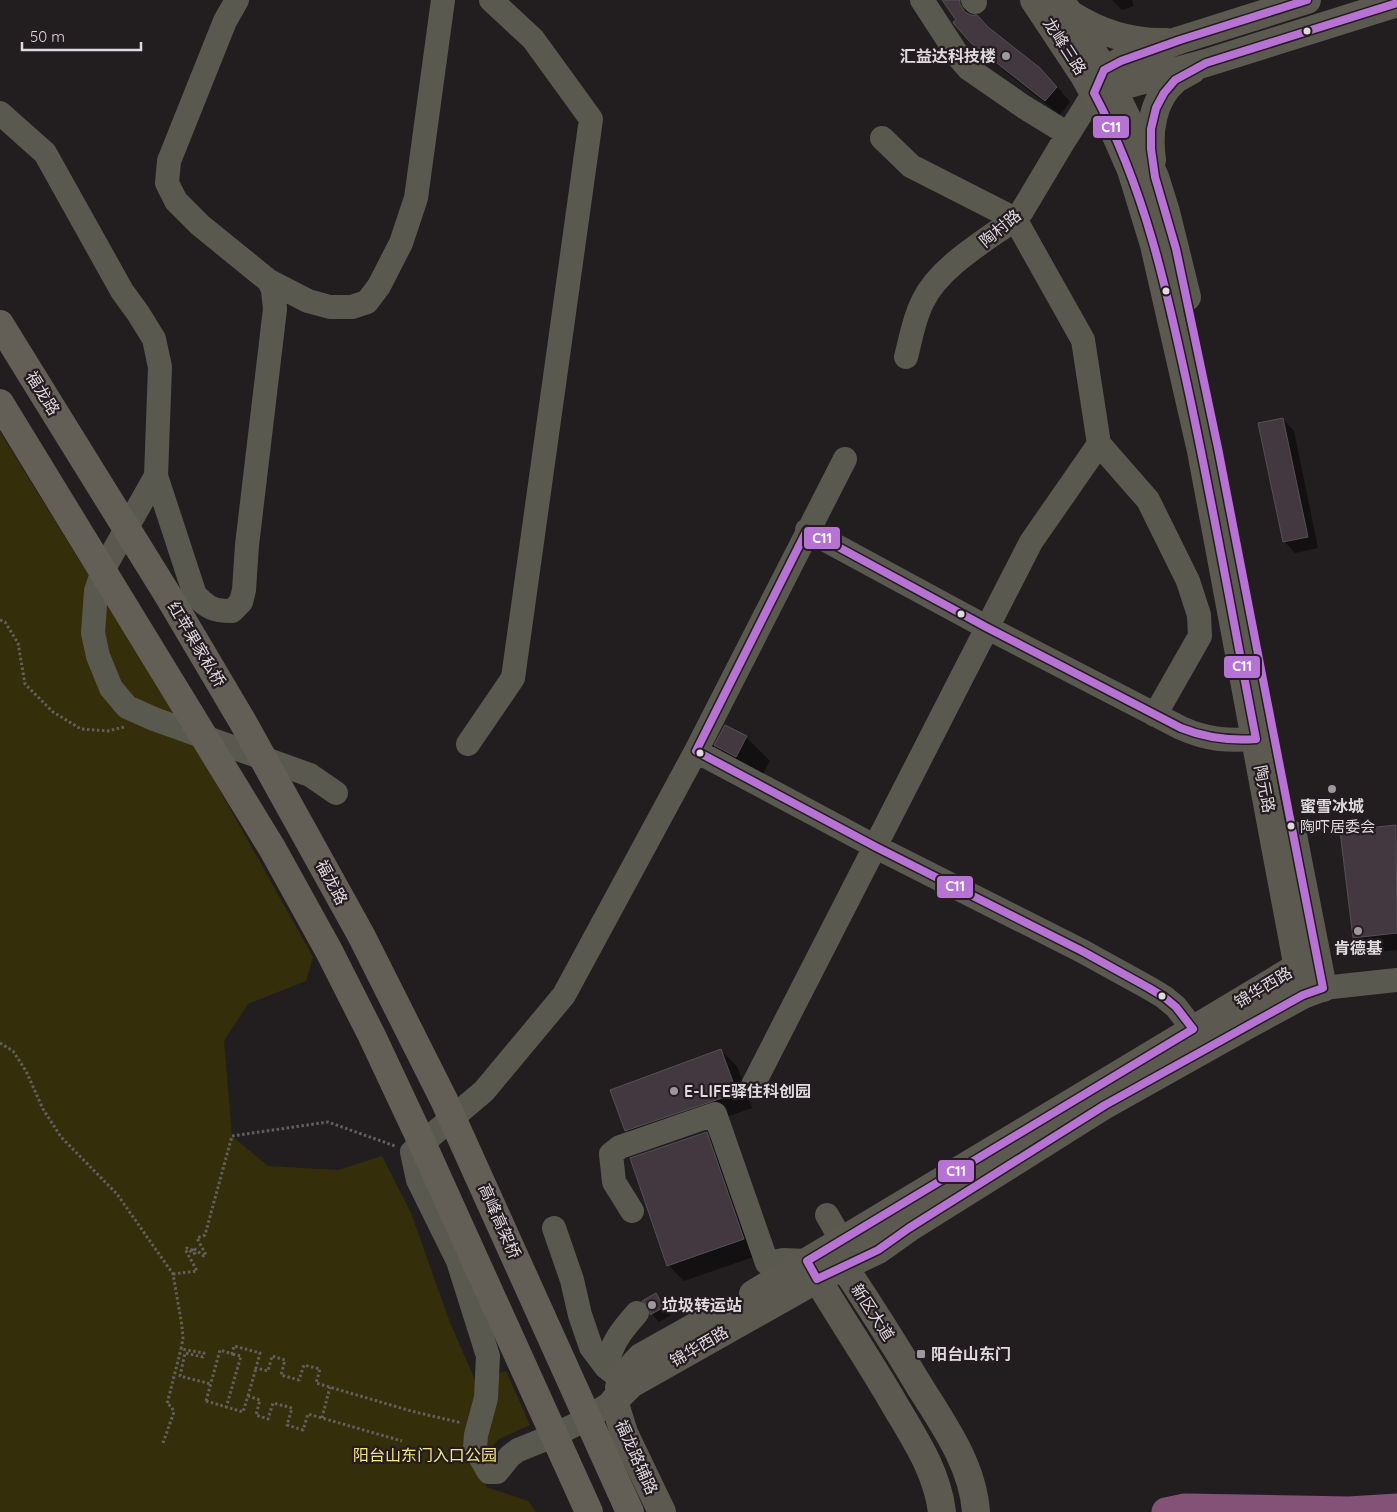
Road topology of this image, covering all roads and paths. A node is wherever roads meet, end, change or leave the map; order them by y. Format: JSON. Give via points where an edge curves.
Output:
{"nodes":[{"id":1,"x":237,"y":0,"type":"edge"},
{"id":2,"x":443,"y":0,"type":"edge"},
{"id":3,"x":491,"y":0,"type":"edge"},
{"id":4,"x":922,"y":0,"type":"edge"},
{"id":5,"x":1034,"y":0,"type":"edge"},
{"id":6,"x":1307,"y":0,"type":"edge"},
{"id":7,"x":1397,"y":4,"type":"edge"},
{"id":8,"x":1064,"y":7,"type":"edge"},
{"id":9,"x":1180,"y":40,"type":"junction"},
{"id":10,"x":1206,"y":62,"type":"junction"},
{"id":11,"x":1104,"y":84,"type":"junction"},
{"id":12,"x":0,"y":113,"type":"edge"},
{"id":13,"x":1068,"y":134,"type":"junction"},
{"id":14,"x":882,"y":138,"type":"dead end"},
{"id":15,"x":1155,"y":177,"type":"junction"},
{"id":16,"x":1015,"y":219,"type":"junction"},
{"id":17,"x":269,"y":281,"type":"junction"},
{"id":18,"x":0,"y":324,"type":"edge"},
{"id":19,"x":906,"y":357,"type":"dead end"},
{"id":20,"x":0,"y":403,"type":"edge"},
{"id":21,"x":1099,"y":444,"type":"junction"},
{"id":22,"x":845,"y":459,"type":"dead end"},
{"id":23,"x":86,"y":462,"type":"joint"},
{"id":24,"x":156,"y":476,"type":"junction"},
{"id":25,"x":807,"y":530,"type":"junction"},
{"id":26,"x":0,"y":620,"type":"edge"},
{"id":27,"x":986,"y":628,"type":"junction"},
{"id":28,"x":1154,"y":715,"type":"junction"},
{"id":29,"x":154,"y":719,"type":"junction"},
{"id":30,"x":1256,"y":739,"type":"junction"},
{"id":31,"x":468,"y":744,"type":"dead end"},
{"id":32,"x":696,"y":751,"type":"junction"},
{"id":33,"x":336,"y":792,"type":"dead end"},
{"id":34,"x":303,"y":829,"type":"joint"},
{"id":35,"x":876,"y":847,"type":"junction"},
{"id":36,"x":360,"y":935,"type":"joint"},
{"id":37,"x":1299,"y":966,"type":"junction"},
{"id":38,"x":1397,"y":980,"type":"edge"},
{"id":39,"x":1313,"y":992,"type":"junction"},
{"id":40,"x":1193,"y":1029,"type":"junction"},
{"id":41,"x":0,"y":1043,"type":"edge"},
{"id":42,"x":753,"y":1085,"type":"dead end"},
{"id":43,"x":412,"y":1152,"type":"junction"},
{"id":44,"x":632,"y":1211,"type":"dead end"},
{"id":45,"x":827,"y":1215,"type":"dead end"},
{"id":46,"x":554,"y":1228,"type":"dead end"},
{"id":47,"x":842,"y":1241,"type":"junction"},
{"id":48,"x":844,"y":1267,"type":"junction"},
{"id":49,"x":812,"y":1270,"type":"junction"},
{"id":50,"x":173,"y":1274,"type":"junction"},
{"id":51,"x":637,"y":1313,"type":"dead end"},
{"id":52,"x":893,"y":1342,"type":"junction"},
{"id":53,"x":181,"y":1349,"type":"junction"},
{"id":54,"x":232,"y":1354,"type":"junction"},
{"id":55,"x":867,"y":1357,"type":"junction"},
{"id":56,"x":256,"y":1368,"type":"junction"},
{"id":57,"x":614,"y":1382,"type":"junction"},
{"id":58,"x":211,"y":1384,"type":"junction"},
{"id":59,"x":330,"y":1387,"type":"junction"},
{"id":60,"x":248,"y":1396,"type":"junction"},
{"id":61,"x":226,"y":1408,"type":"junction"},
{"id":62,"x":322,"y":1418,"type":"junction"},
{"id":63,"x":467,"y":1424,"type":"dead end"},
{"id":64,"x":402,"y":1441,"type":"dead end"},
{"id":65,"x":163,"y":1443,"type":"dead end"},
{"id":66,"x":589,"y":1512,"type":"edge"},
{"id":67,"x":630,"y":1512,"type":"edge"},
{"id":68,"x":662,"y":1512,"type":"edge"},
{"id":69,"x":942,"y":1512,"type":"edge"},
{"id":70,"x":976,"y":1512,"type":"edge"}],
"edges":[{"from":1,"to":17,"type":"street","via":[[225,20],[169,161],[166,183],[176,201],[200,225]]},
{"from":2,"to":17,"type":"street","via":[[416,198],[401,243],[379,286],[367,302],[352,308],[330,307],[308,301]]},
{"from":3,"to":31,"type":"street","via":[[533,39],[591,119],[513,678]]},
{"from":4,"to":13,"type":"street","via":[[970,69]]},
{"from":5,"to":11,"type":"main road","name":"龙峰三路","via":[[1064,44]]},
{"from":6,"to":9,"type":"main road"},
{"from":7,"to":10,"type":"main road"},
{"from":8,"to":9,"type":"main road","via":[[1082,22],[1113,34],[1138,40]]},
{"from":8,"to":11,"type":"main road","name":"龙峰三路"},
{"from":9,"to":11,"type":"main road","via":[[1122,61]]},
{"from":10,"to":11,"type":"main road","via":[[1142,79]]},
{"from":10,"to":15,"type":"main road","via":[[1175,80],[1156,108],[1151,130]]},
{"from":11,"to":13,"type":"street","name":"陶村路"},
{"from":11,"to":15,"type":"main road","name":"陶元路"},
{"from":11,"to":30,"type":"main road","name":"陶元路","via":[[1110,122],[1144,207],[1163,280],[1199,440]]},
{"from":12,"to":24,"type":"street","via":[[45,154],[122,291],[154,339],[160,366]]},
{"from":13,"to":16,"type":"street","name":"陶村路","via":[[1028,203]]},
{"from":14,"to":16,"type":"street","via":[[911,166]]},
{"from":15,"to":39,"type":"main road","name":"陶元路","via":[[1178,258],[1218,448]]},
{"from":16,"to":19,"type":"street","name":"陶村路","via":[[934,282],[914,322]]},
{"from":16,"to":21,"type":"street","via":[[1083,340]]},
{"from":17,"to":24,"type":"street","via":[[275,309],[244,590],[241,602],[232,611],[208,608],[195,595]]},
{"from":18,"to":23,"type":"highway","name":"福龙路"},
{"from":20,"to":66,"type":"highway","via":[[272,848],[329,951],[417,1132]]},
{"from":21,"to":27,"type":"street","via":[[1030,542]]},
{"from":21,"to":28,"type":"street","via":[[1148,500],[1188,581],[1199,615],[1200,636]]},
{"from":22,"to":25,"type":"street"},
{"from":23,"to":34,"type":"highway","name":"红苹果家私桥","via":[[179,614]]},
{"from":24,"to":29,"type":"street","via":[[103,570],[96,591],[93,632],[98,656],[111,688],[127,707]]},
{"from":25,"to":27,"type":"street"},
{"from":25,"to":32,"type":"street"},
{"from":26,"to":29,"type":"path","via":[[5,622],[18,643],[25,684],[53,712],[81,729],[108,731]]},
{"from":27,"to":28,"type":"street"},
{"from":27,"to":35,"type":"street"},
{"from":28,"to":30,"type":"street","via":[[1206,738]]},
{"from":29,"to":33,"type":"street","via":[[310,775]]},
{"from":30,"to":37,"type":"main road","name":"陶元路"},
{"from":32,"to":35,"type":"street"},
{"from":32,"to":43,"type":"street","via":[[564,995],[484,1091]]},
{"from":34,"to":36,"type":"highway","name":"福龙路"},
{"from":35,"to":40,"type":"street","via":[[1082,951],[1164,997],[1182,1013]]},
{"from":35,"to":42,"type":"street"},
{"from":36,"to":67,"type":"highway","name":"高峰高架桥","via":[[444,1100]]},
{"from":37,"to":39,"type":"main road","name":"锦华西路"},
{"from":37,"to":40,"type":"main road","name":"锦华西路"},
{"from":38,"to":39,"type":"street"},
{"from":39,"to":48,"type":"main road","name":"锦华西路","via":[[1105,1105],[878,1250]]},
{"from":40,"to":47,"type":"main road","name":"锦华西路"},
{"from":41,"to":50,"type":"path","via":[[13,1051],[22,1064],[43,1109],[61,1137],[117,1194]]},
{"from":43,"to":50,"type":"path","via":[[328,1122],[232,1136],[205,1235],[197,1238],[206,1255],[193,1248],[193,1254],[185,1249],[197,1271]]},
{"from":43,"to":57,"type":"street","via":[[418,1180],[458,1261],[488,1356],[486,1398],[475,1448],[489,1472],[497,1472],[518,1450],[579,1423]]},
{"from":44,"to":49,"type":"street","via":[[614,1182],[612,1154],[620,1147],[715,1114],[751,1190],[767,1263],[783,1260]]},
{"from":45,"to":47,"type":"street"},
{"from":46,"to":57,"type":"street","via":[[576,1291],[586,1336]]},
{"from":47,"to":49,"type":"main road","name":"锦华西路"},
{"from":48,"to":49,"type":"main road","name":"新区大道"},
{"from":48,"to":52,"type":"main road","name":"新区大道"},
{"from":49,"to":55,"type":"main road","name":"新区大道"},
{"from":49,"to":57,"type":"main road","name":"锦华西路","via":[[760,1290],[641,1357]]},
{"from":50,"to":53,"type":"path","via":[[182,1326]]},
{"from":51,"to":57,"type":"street","via":[[610,1350]]},
{"from":52,"to":55,"type":"main road"},
{"from":52,"to":70,"type":"main road","name":"新区大道","via":[[958,1453],[974,1495]]},
{"from":53,"to":58,"type":"path","via":[[204,1354],[203,1357],[185,1353],[180,1376]]},
{"from":53,"to":65,"type":"path","via":[[167,1404],[174,1412]]},
{"from":54,"to":56,"type":"path","via":[[234,1346],[260,1353]]},
{"from":54,"to":58,"type":"path","via":[[220,1350]]},
{"from":54,"to":61,"type":"path","via":[[242,1356]]},
{"from":55,"to":69,"type":"main road","name":"新区大道","via":[[930,1467],[938,1487]]},
{"from":56,"to":59,"type":"path","via":[[268,1371],[272,1356],[285,1360],[281,1375],[299,1380],[304,1365],[320,1369],[316,1383]]},
{"from":56,"to":60,"type":"path"},
{"from":57,"to":68,"type":"main road","name":"福龙路辅路","via":[[619,1419]]},
{"from":58,"to":61,"type":"path","via":[[206,1401]]},
{"from":59,"to":62,"type":"path"},
{"from":59,"to":63,"type":"path"},
{"from":60,"to":61,"type":"path","via":[[243,1412]]},
{"from":60,"to":62,"type":"path","via":[[260,1400],[256,1416],[268,1419],[273,1403],[292,1408],[287,1426],[303,1430],[308,1414]]},
{"from":62,"to":64,"type":"path"}]}
